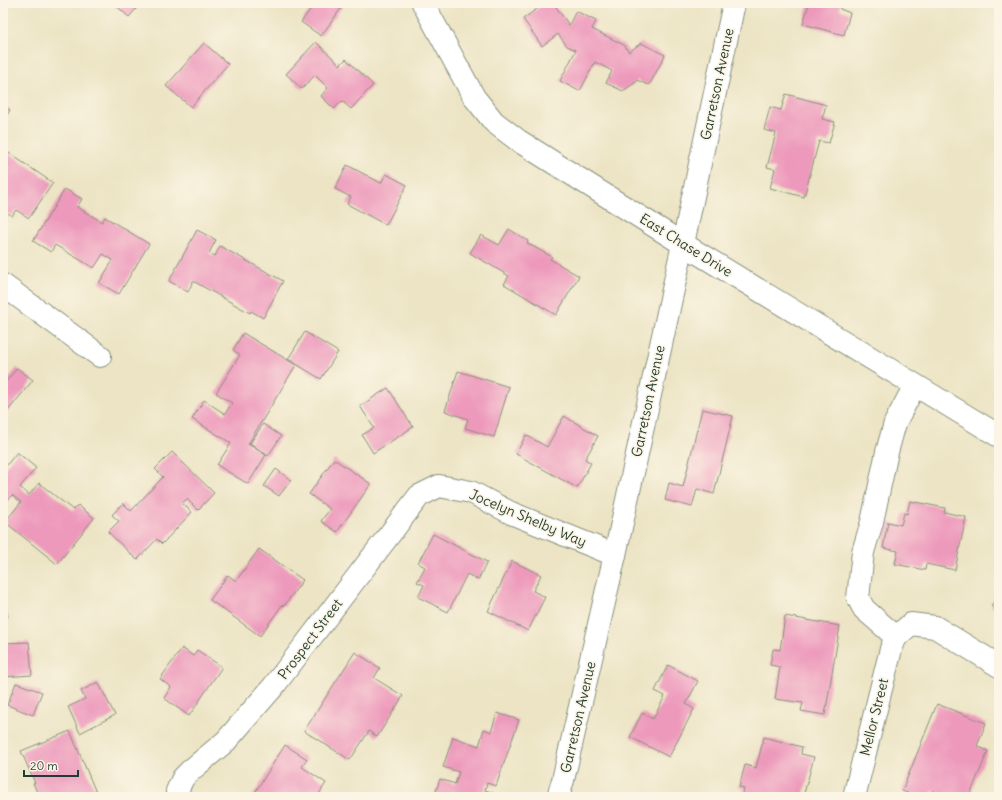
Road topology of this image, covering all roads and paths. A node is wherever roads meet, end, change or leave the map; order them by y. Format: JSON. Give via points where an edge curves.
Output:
{"nodes":[{"id":1,"x":423,"y":3,"type":"edge"},
{"id":2,"x":734,"y":3,"type":"edge"},
{"id":3,"x":683,"y":244,"type":"junction"},
{"id":4,"x":3,"y":285,"type":"edge"},
{"id":5,"x":100,"y":356,"type":"dead end"},
{"id":6,"x":915,"y":385,"type":"junction"},
{"id":7,"x":999,"y":436,"type":"edge"},
{"id":8,"x":439,"y":486,"type":"joint"},
{"id":9,"x":615,"y":554,"type":"junction"},
{"id":10,"x":896,"y":637,"type":"junction"},
{"id":11,"x":999,"y":666,"type":"edge"},
{"id":12,"x":177,"y":794,"type":"edge"},
{"id":13,"x":558,"y":797,"type":"edge"},
{"id":14,"x":854,"y":797,"type":"edge"}],
"edges":[{"from":1,"to":3,"type":"street","name":"East Chase Drive","via":[[474,97],[494,122],[519,141]]},
{"from":2,"to":3,"type":"street","name":"Garretson Avenue"},
{"from":3,"to":6,"type":"street","name":"East Chase Drive"},
{"from":3,"to":9,"type":"street","name":"Garretson Avenue"},
{"from":4,"to":5,"type":"street"},
{"from":6,"to":7,"type":"street","name":"East Chase Drive"},
{"from":6,"to":10,"type":"street","via":[[895,423],[889,444],[863,552],[858,598],[864,609]]},
{"from":8,"to":9,"type":"street","name":"Jocelyn Shelby Way","via":[[471,492],[511,513]]},
{"from":8,"to":12,"type":"street","name":"Prospect Street","via":[[419,496],[273,687],[226,741],[190,770]]},
{"from":9,"to":13,"type":"street","name":"Garretson Avenue"},
{"from":10,"to":11,"type":"street","via":[[912,624],[935,627]]},
{"from":10,"to":14,"type":"street","name":"Mellor Street"}]}
